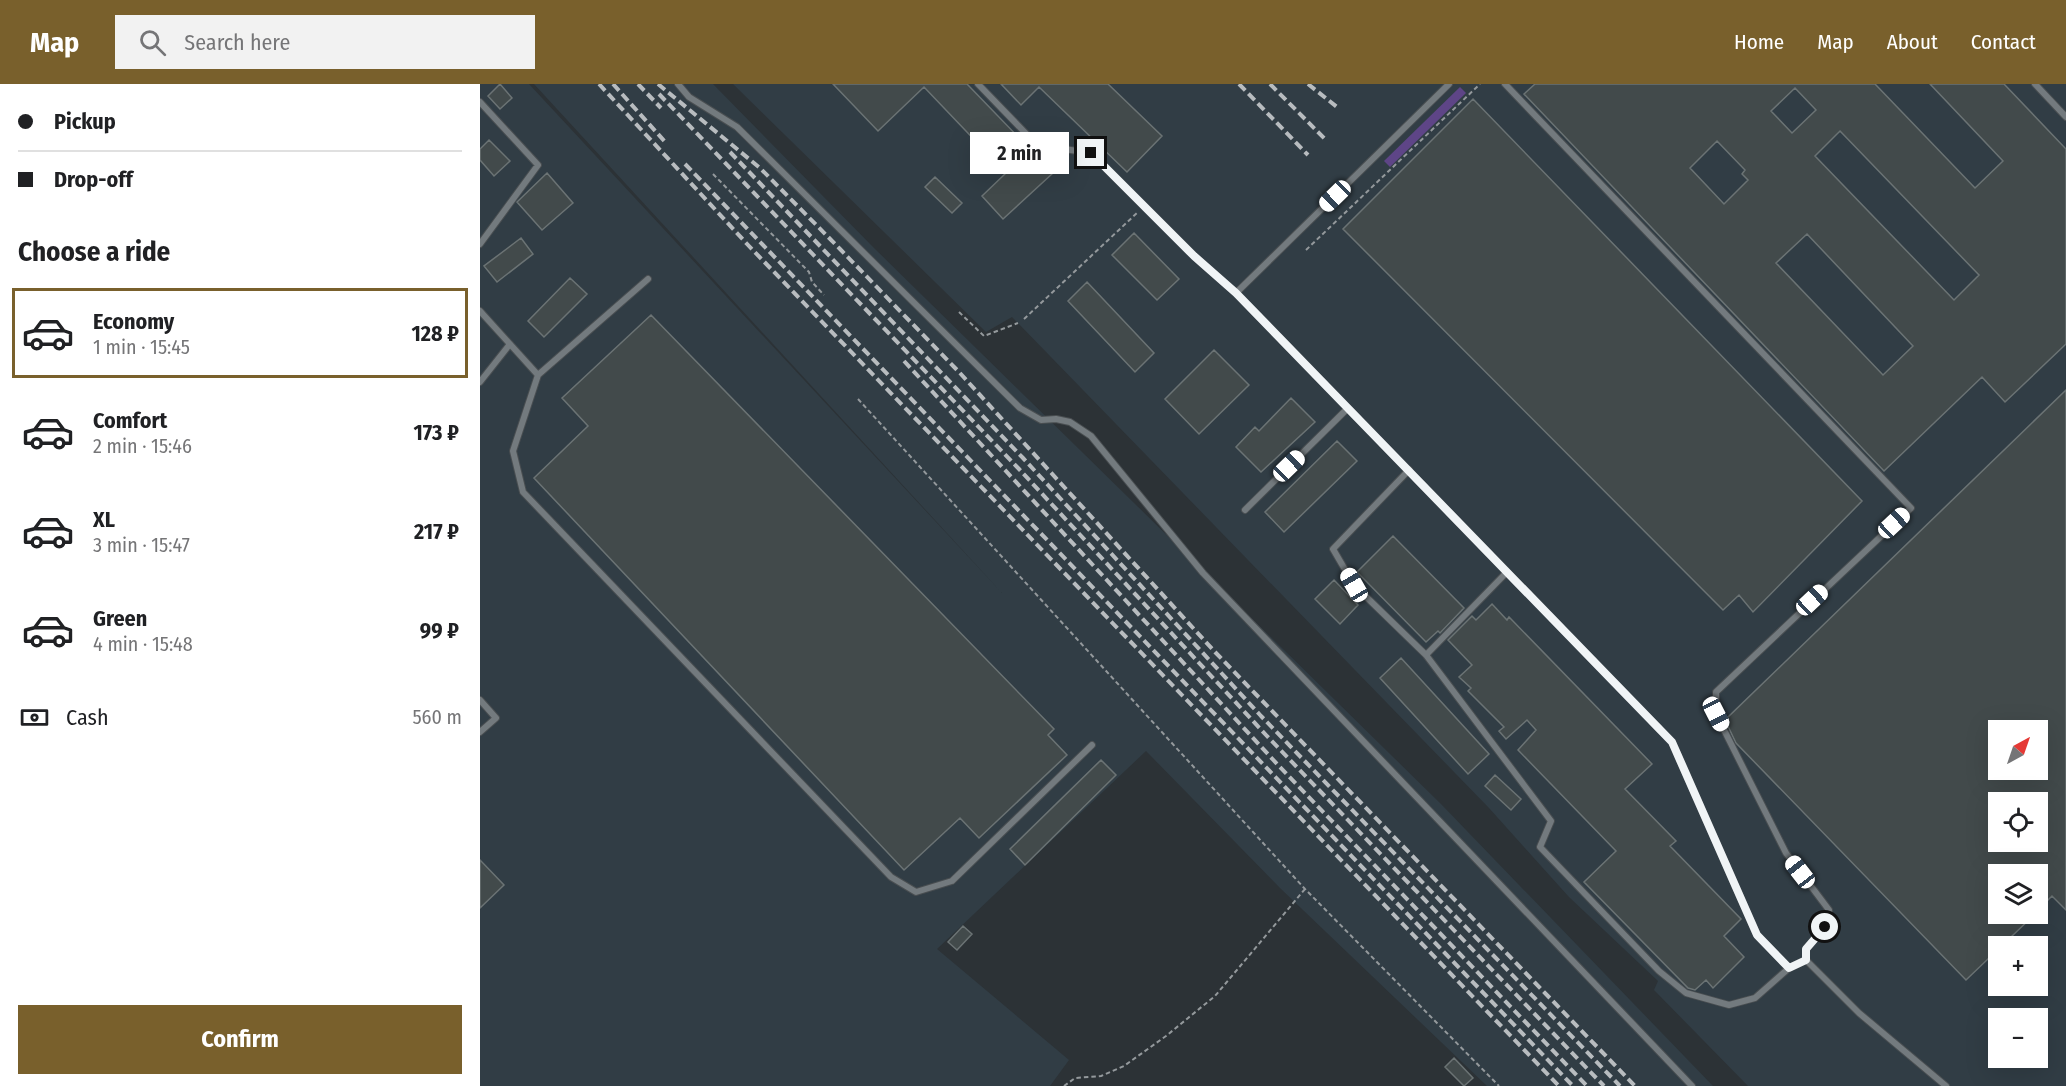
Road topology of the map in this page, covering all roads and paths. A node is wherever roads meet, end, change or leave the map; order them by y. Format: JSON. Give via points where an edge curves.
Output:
{"nodes":[{"id":1,"x":678,"y":84,"type":"edge"},
{"id":2,"x":978,"y":84,"type":"edge"},
{"id":3,"x":1449,"y":84,"type":"edge"},
{"id":4,"x":1480,"y":84,"type":"edge"},
{"id":5,"x":1505,"y":84,"type":"edge"},
{"id":6,"x":2035,"y":84,"type":"edge"},
{"id":7,"x":480,"y":102,"type":"edge"},
{"id":8,"x":2066,"y":117,"type":"edge"},
{"id":9,"x":713,"y":174,"type":"dead end"},
{"id":10,"x":1146,"y":205,"type":"junction"},
{"id":11,"x":480,"y":244,"type":"edge"},
{"id":12,"x":1306,"y":250,"type":"dead end"},
{"id":13,"x":648,"y":279,"type":"dead end"},
{"id":14,"x":1236,"y":293,"type":"junction"},
{"id":15,"x":824,"y":295,"type":"dead end"},
{"id":16,"x":480,"y":311,"type":"edge"},
{"id":17,"x":959,"y":312,"type":"dead end"},
{"id":18,"x":1024,"y":319,"type":"dead end"},
{"id":19,"x":1018,"y":323,"type":"dead end"},
{"id":20,"x":510,"y":344,"type":"junction"},
{"id":21,"x":538,"y":375,"type":"junction"},
{"id":22,"x":480,"y":382,"type":"edge"},
{"id":23,"x":858,"y":399,"type":"dead end"},
{"id":24,"x":1348,"y":408,"type":"junction"},
{"id":25,"x":1409,"y":470,"type":"junction"},
{"id":26,"x":1245,"y":510,"type":"dead end"},
{"id":27,"x":1506,"y":572,"type":"junction"},
{"id":28,"x":1426,"y":655,"type":"junction"},
{"id":29,"x":480,"y":700,"type":"edge"},
{"id":30,"x":480,"y":732,"type":"edge"},
{"id":31,"x":1092,"y":745,"type":"dead end"},
{"id":32,"x":1305,"y":889,"type":"junction"},
{"id":33,"x":1806,"y":960,"type":"junction"},
{"id":34,"x":1789,"y":968,"type":"junction"},
{"id":35,"x":1064,"y":1086,"type":"edge"},
{"id":36,"x":1499,"y":1086,"type":"edge"},
{"id":37,"x":1692,"y":1086,"type":"edge"},
{"id":38,"x":1946,"y":1086,"type":"edge"}],
"edges":[{"from":1,"to":37,"type":"lane","via":[[688,98],[736,127],[1020,408],[1041,420],[1070,422],[1091,436],[1203,573]]},
{"from":2,"to":10,"type":"lane","via":[[1037,145],[1091,153]]},
{"from":3,"to":14,"type":"lane"},
{"from":4,"to":12,"type":"path"},
{"from":5,"to":33,"type":"lane","via":[[1911,508],[1716,693],[1716,714],[1786,853],[1829,910],[1825,927],[1806,949]]},
{"from":6,"to":8,"type":"lane"},
{"from":7,"to":11,"type":"lane","via":[[538,165]]},
{"from":9,"to":15,"type":"path","via":[[809,272]]},
{"from":10,"to":14,"type":"lane"},
{"from":10,"to":18,"type":"path"},
{"from":13,"to":21,"type":"lane"},
{"from":14,"to":24,"type":"lane"},
{"from":16,"to":20,"type":"lane"},
{"from":17,"to":19,"type":"path","via":[[984,336]]},
{"from":20,"to":21,"type":"lane"},
{"from":20,"to":22,"type":"lane"},
{"from":21,"to":31,"type":"lane","via":[[513,451],[523,492],[891,877],[916,892],[952,881]]},
{"from":23,"to":32,"type":"path"},
{"from":24,"to":25,"type":"lane"},
{"from":24,"to":26,"type":"lane"},
{"from":25,"to":27,"type":"lane"},
{"from":25,"to":28,"type":"lane","via":[[1333,549],[1354,585]]},
{"from":27,"to":28,"type":"lane"},
{"from":27,"to":34,"type":"lane","via":[[1672,742],[1757,935]]},
{"from":28,"to":34,"type":"lane","via":[[1551,821],[1540,847],[1659,971],[1686,993],[1729,1005],[1755,998]]},
{"from":29,"to":30,"type":"lane","via":[[496,718]]},
{"from":32,"to":35,"type":"path","via":[[1215,996],[1183,1023],[1124,1066],[1101,1076],[1075,1078]]},
{"from":32,"to":36,"type":"path"},
{"from":33,"to":34,"type":"lane"},
{"from":33,"to":38,"type":"lane","via":[[1859,1013]]}]}
